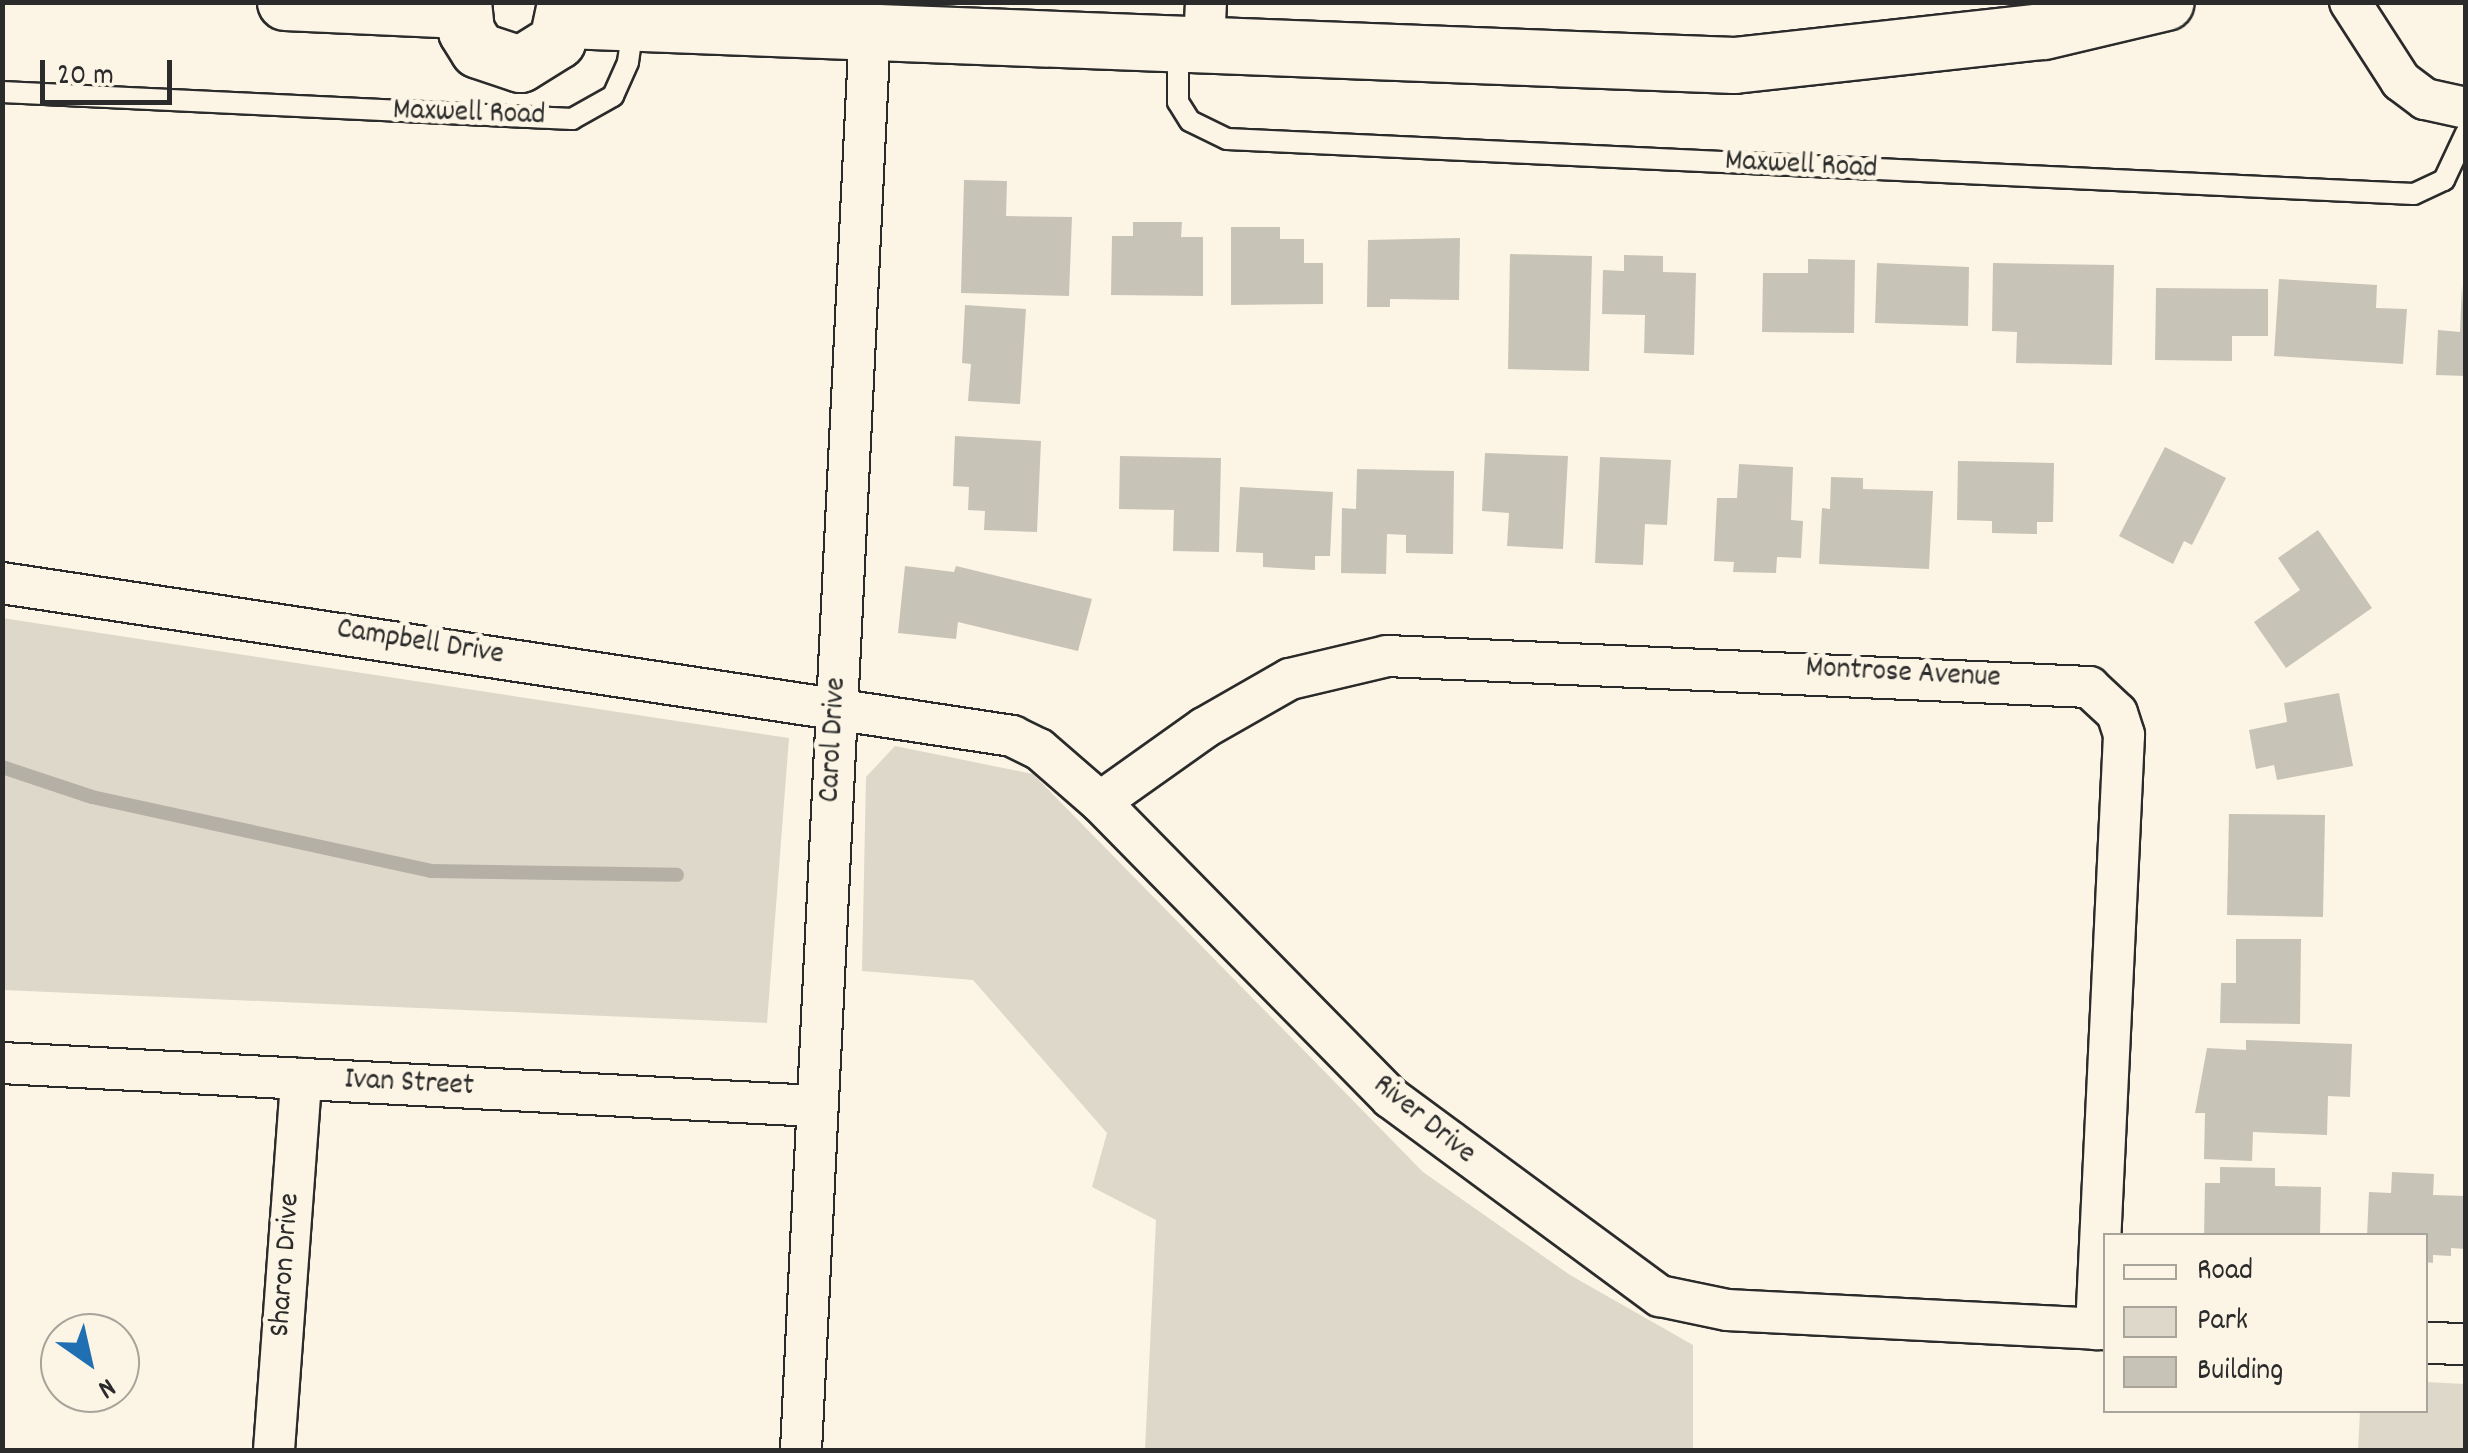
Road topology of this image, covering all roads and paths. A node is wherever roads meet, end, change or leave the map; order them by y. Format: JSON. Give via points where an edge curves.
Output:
{"nodes":[{"id":1,"x":285,"y":2,"type":"edge"},
{"id":2,"x":2042,"y":2,"type":"edge"},
{"id":3,"x":2166,"y":2,"type":"edge"},
{"id":4,"x":2350,"y":2,"type":"edge"},
{"id":5,"x":462,"y":6,"type":"edge"},
{"id":6,"x":566,"y":12,"type":"edge"},
{"id":7,"x":633,"y":24,"type":"junction"},
{"id":8,"x":870,"y":29,"type":"junction"},
{"id":9,"x":1196,"y":29,"type":"edge"},
{"id":10,"x":1970,"y":39,"type":"junction"},
{"id":11,"x":2,"y":92,"type":"edge"},
{"id":12,"x":2466,"y":108,"type":"edge"},
{"id":13,"x":2466,"y":133,"type":"edge"},
{"id":14,"x":2,"y":582,"type":"edge"},
{"id":15,"x":838,"y":709,"type":"junction"},
{"id":16,"x":1100,"y":802,"type":"junction"},
{"id":17,"x":2,"y":1063,"type":"edge"},
{"id":18,"x":301,"y":1079,"type":"junction"},
{"id":19,"x":814,"y":1106,"type":"junction"},
{"id":20,"x":2105,"y":1233,"type":"edge"},
{"id":21,"x":2103,"y":1277,"type":"edge"},
{"id":22,"x":2101,"y":1329,"type":"edge"},
{"id":23,"x":2428,"y":1343,"type":"edge"},
{"id":24,"x":2466,"y":1344,"type":"edge"},
{"id":25,"x":274,"y":1450,"type":"edge"},
{"id":26,"x":801,"y":1450,"type":"edge"}],
"edges":[{"from":1,"to":5,"type":"street"},
{"from":2,"to":10,"type":"street"},
{"from":3,"to":10,"type":"street","via":[[2082,25]]},
{"from":4,"to":12,"type":"street","via":[[2401,81],[2426,98]]},
{"from":5,"to":6,"type":"street","via":[[478,50],[508,63],[541,56]]},
{"from":6,"to":7,"type":"street"},
{"from":7,"to":8,"type":"street"},
{"from":7,"to":11,"type":"lane","name":"Maxwell Road","via":[[628,62],[612,96],[572,119]]},
{"from":8,"to":9,"type":"street"},
{"from":8,"to":15,"type":"street","name":"Carol Drive"},
{"from":9,"to":10,"type":"street","via":[[1660,66],[1814,61]]},
{"from":9,"to":13,"type":"lane","name":"Maxwell Road","via":[[1178,102],[1190,121],[1227,139],[2414,194],[2454,168]]},
{"from":14,"to":15,"type":"street","name":"Campbell Drive"},
{"from":15,"to":16,"type":"street","name":"River Drive","via":[[1012,736],[1039,749]]},
{"from":15,"to":19,"type":"street","name":"Carol Drive"},
{"from":16,"to":20,"type":"street","name":"Montrose Avenue","via":[[1263,693],[1318,670],[1386,656],[2089,687],[2117,712],[2124,734]]},
{"from":16,"to":22,"type":"street","name":"River Drive","via":[[1391,1098],[1660,1296],[1727,1310]]},
{"from":17,"to":18,"type":"street","name":"Ivan Street"},
{"from":18,"to":19,"type":"street","name":"Ivan Street"},
{"from":18,"to":25,"type":"street","name":"Sharon Drive"},
{"from":19,"to":26,"type":"street","name":"Carol Drive"},
{"from":21,"to":22,"type":"street","name":"Montrose Avenue"},
{"from":23,"to":24,"type":"street"}]}
